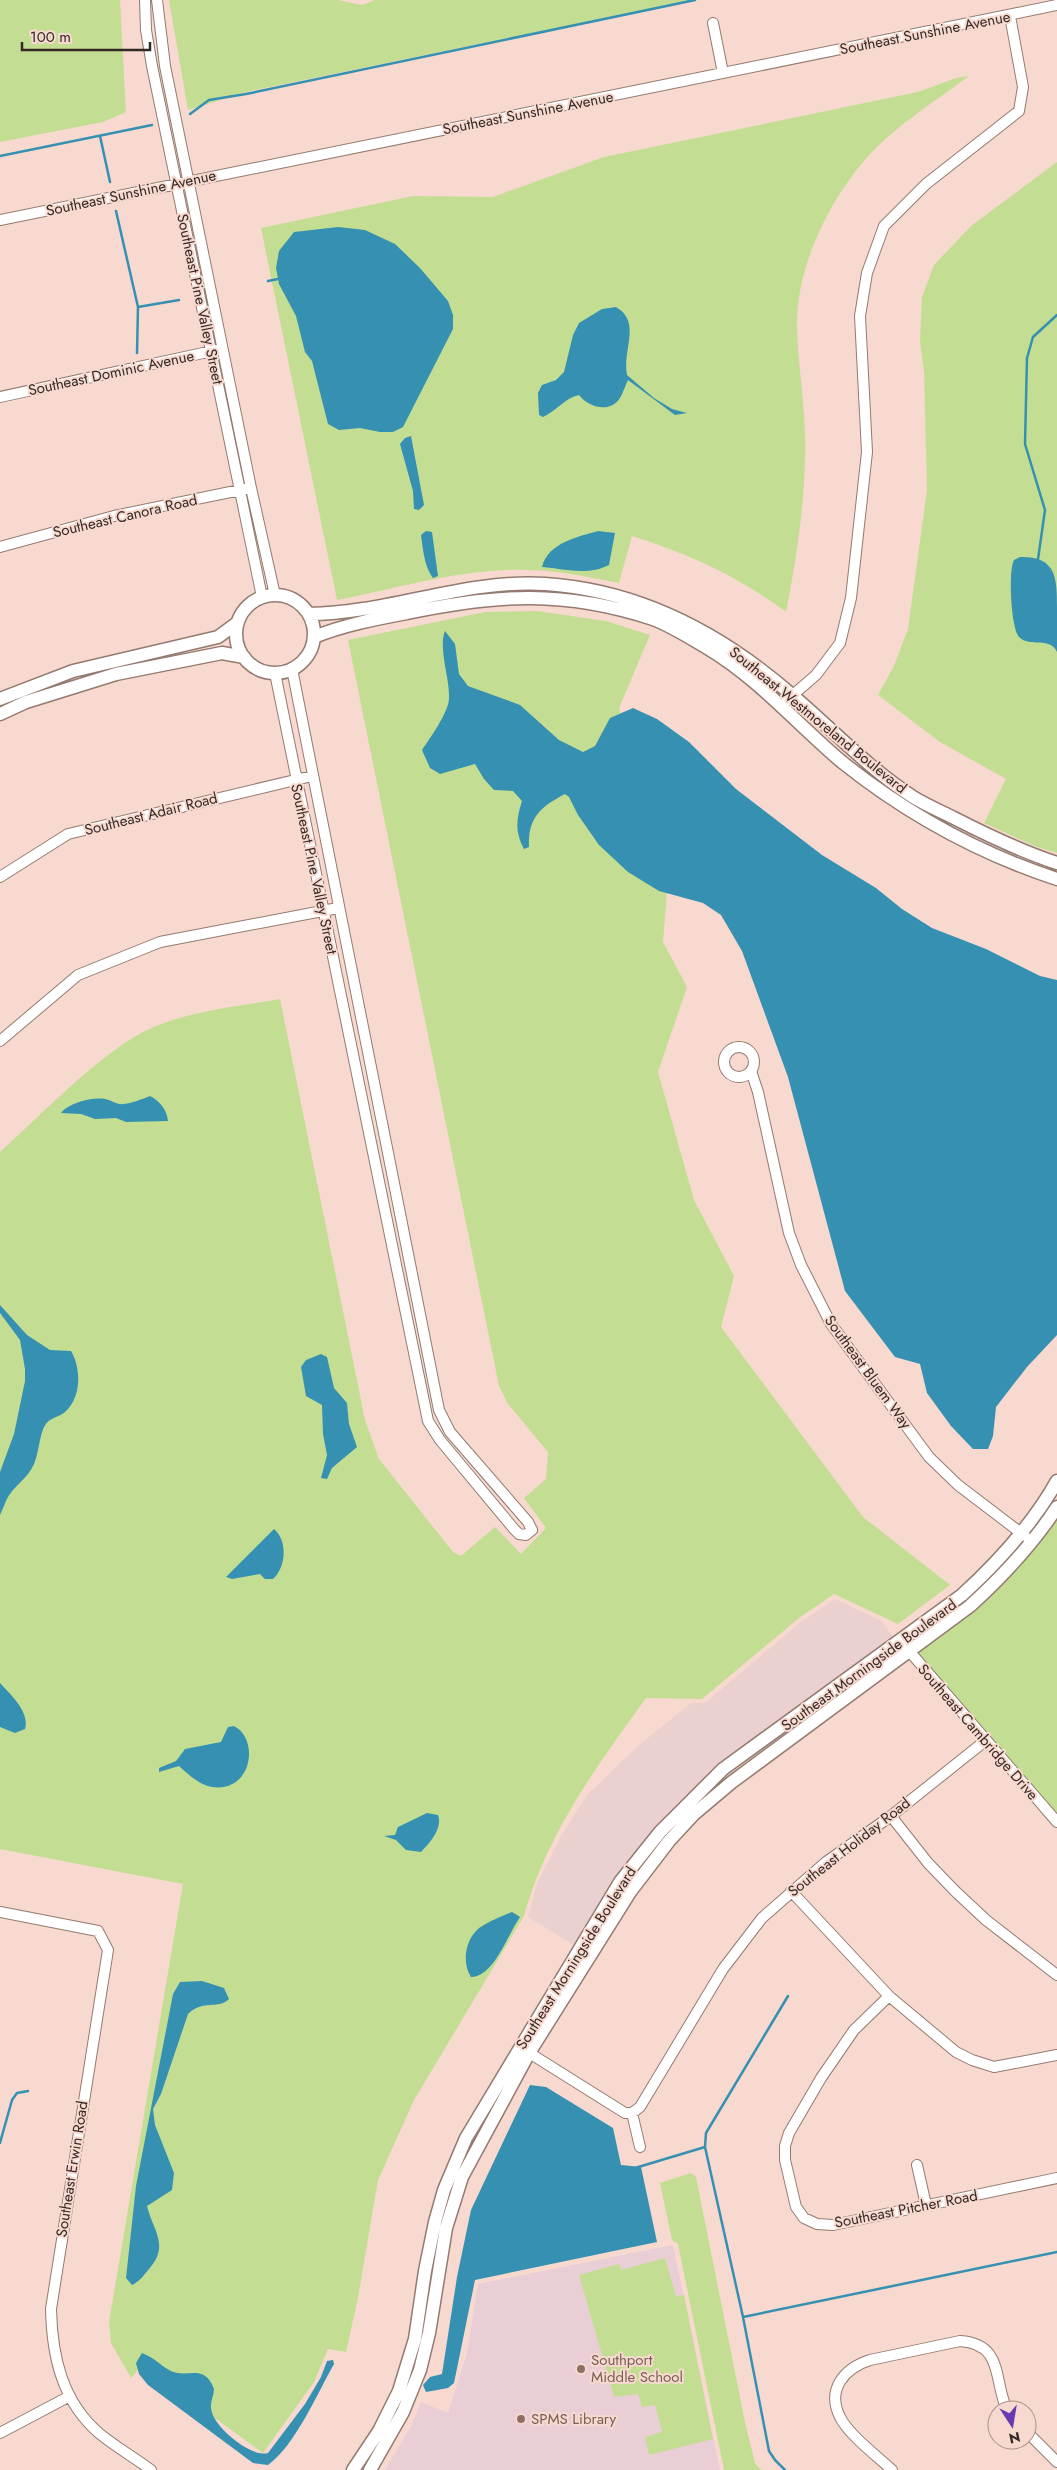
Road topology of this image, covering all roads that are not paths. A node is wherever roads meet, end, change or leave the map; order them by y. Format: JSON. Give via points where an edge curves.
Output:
{"nodes":[{"id":1,"x":145,"y":0,"type":"edge"},
{"id":2,"x":157,"y":0,"type":"edge"},
{"id":3,"x":1057,"y":5,"type":"edge"},
{"id":4,"x":1010,"y":16,"type":"junction"},
{"id":5,"x":713,"y":23,"type":"dead end"},
{"id":6,"x":724,"y":73,"type":"junction"},
{"id":7,"x":188,"y":181,"type":"junction"},
{"id":8,"x":176,"y":183,"type":"junction"},
{"id":9,"x":0,"y":220,"type":"edge"},
{"id":10,"x":222,"y":348,"type":"junction"},
{"id":11,"x":211,"y":351,"type":"junction"},
{"id":12,"x":0,"y":397,"type":"edge"},
{"id":13,"x":251,"y":488,"type":"junction"},
{"id":14,"x":240,"y":490,"type":"junction"},
{"id":15,"x":0,"y":547,"type":"edge"},
{"id":16,"x":275,"y":595,"type":"junction"},
{"id":17,"x":262,"y":597,"type":"junction"},
{"id":18,"x":309,"y":614,"type":"junction"},
{"id":19,"x":237,"y":623,"type":"junction"},
{"id":20,"x":314,"y":637,"type":"junction"},
{"id":21,"x":126,"y":657,"type":"junction"},
{"id":22,"x":244,"y":658,"type":"junction"},
{"id":23,"x":292,"y":670,"type":"junction"},
{"id":24,"x":129,"y":672,"type":"junction"},
{"id":25,"x":274,"y":673,"type":"junction"},
{"id":26,"x":792,"y":695,"type":"junction"},
{"id":27,"x":0,"y":699,"type":"edge"},
{"id":28,"x":780,"y":706,"type":"junction"},
{"id":29,"x":0,"y":714,"type":"edge"},
{"id":30,"x":312,"y":776,"type":"junction"},
{"id":31,"x":296,"y":780,"type":"junction"},
{"id":32,"x":1057,"y":863,"type":"edge"},
{"id":33,"x":0,"y":877,"type":"edge"},
{"id":34,"x":1057,"y":878,"type":"edge"},
{"id":35,"x":338,"y":908,"type":"junction"},
{"id":36,"x":324,"y":911,"type":"junction"},
{"id":37,"x":0,"y":1041,"type":"edge"},
{"id":38,"x":369,"y":1061,"type":"junction"},
{"id":39,"x":355,"y":1064,"type":"junction"},
{"id":40,"x":751,"y":1071,"type":"dead end"},
{"id":41,"x":399,"y":1211,"type":"junction"},
{"id":42,"x":386,"y":1214,"type":"junction"},
{"id":43,"x":430,"y":1365,"type":"junction"},
{"id":44,"x":418,"y":1370,"type":"junction"},
{"id":45,"x":1057,"y":1481,"type":"edge"},
{"id":46,"x":1057,"y":1507,"type":"edge"},
{"id":47,"x":1021,"y":1533,"type":"junction"},
{"id":48,"x":1032,"y":1542,"type":"junction"},
{"id":49,"x":904,"y":1646,"type":"junction"},
{"id":50,"x":985,"y":1740,"type":"junction"},
{"id":51,"x":891,"y":1816,"type":"junction"},
{"id":52,"x":1057,"y":1822,"type":"edge"},
{"id":53,"x":791,"y":1891,"type":"junction"},
{"id":54,"x":0,"y":1912,"type":"edge"},
{"id":55,"x":1057,"y":1975,"type":"edge"},
{"id":56,"x":889,"y":1996,"type":"junction"},
{"id":57,"x":525,"y":2050,"type":"junction"},
{"id":58,"x":1057,"y":2055,"type":"edge"},
{"id":59,"x":632,"y":2113,"type":"junction"},
{"id":60,"x":640,"y":2147,"type":"dead end"},
{"id":61,"x":917,"y":2165,"type":"dead end"},
{"id":62,"x":1057,"y":2178,"type":"edge"},
{"id":63,"x":450,"y":2192,"type":"junction"},
{"id":64,"x":926,"y":2205,"type":"junction"},
{"id":65,"x":416,"y":2331,"type":"junction"},
{"id":66,"x":429,"y":2333,"type":"junction"},
{"id":67,"x":70,"y":2396,"type":"junction"},
{"id":68,"x":1003,"y":2400,"type":"edge"},
{"id":69,"x":0,"y":2432,"type":"edge"},
{"id":70,"x":1037,"y":2442,"type":"edge"},
{"id":71,"x":363,"y":2457,"type":"junction"},
{"id":72,"x":1057,"y":2462,"type":"edge"},
{"id":73,"x":372,"y":2467,"type":"edge"},
{"id":74,"x":151,"y":2470,"type":"edge"},
{"id":75,"x":353,"y":2470,"type":"edge"},
{"id":76,"x":892,"y":2470,"type":"edge"}],
"edges":[{"from":1,"to":8,"type":"street","name":"Southeast Pine Valley Street","via":[[152,66]]},
{"from":2,"to":7,"type":"street","name":"Southeast Pine Valley Street","via":[[165,66]]},
{"from":3,"to":4,"type":"street","name":"Southeast Sunshine Avenue"},
{"from":4,"to":6,"type":"street","name":"Southeast Sunshine Avenue"},
{"from":4,"to":26,"type":"street","via":[[1023,87],[1019,111],[926,184],[884,226],[866,273],[860,316],[867,452],[851,598],[840,643],[816,675]]},
{"from":5,"to":6,"type":"street"},
{"from":6,"to":7,"type":"street","name":"Southeast Sunshine Avenue"},
{"from":7,"to":8,"type":"street","name":"Southeast Sunshine Avenue"},
{"from":7,"to":10,"type":"street","name":"Southeast Pine Valley Street"},
{"from":8,"to":9,"type":"street","name":"Southeast Sunshine Avenue"},
{"from":8,"to":11,"type":"street","name":"Southeast Pine Valley Street"},
{"from":10,"to":11,"type":"street","name":"Southeast Dominic Avenue"},
{"from":10,"to":13,"type":"street","name":"Southeast Pine Valley Street"},
{"from":11,"to":12,"type":"street","name":"Southeast Dominic Avenue"},
{"from":11,"to":14,"type":"street","name":"Southeast Pine Valley Street"},
{"from":13,"to":14,"type":"street","name":"Southeast Canora Road"},
{"from":13,"to":16,"type":"street","name":"Southeast Pine Valley Street"},
{"from":14,"to":15,"type":"street","name":"Southeast Canora Road","via":[[114,516]]},
{"from":14,"to":17,"type":"street","name":"Southeast Pine Valley Street"},
{"from":16,"to":17,"type":"street"},
{"from":16,"to":18,"type":"street","via":[[294,600]]},
{"from":17,"to":19,"type":"street","via":[[251,602]]},
{"from":18,"to":20,"type":"street"},
{"from":18,"to":26,"type":"street","name":"Southeast Westmoreland Boulevard","via":[[339,613],[501,584],[545,584],[604,593],[659,609],[715,637]]},
{"from":19,"to":21,"type":"street","via":[[218,637]]},
{"from":19,"to":22,"type":"street","via":[[237,641]]},
{"from":20,"to":23,"type":"street","via":[[307,656]]},
{"from":20,"to":28,"type":"street","name":"Southeast Westmoreland Boulevard","via":[[340,627],[462,601],[542,597],[601,606],[655,620],[725,660]]},
{"from":21,"to":24,"type":"street"},
{"from":21,"to":27,"type":"street","via":[[73,671]]},
{"from":22,"to":24,"type":"street","via":[[222,653]]},
{"from":22,"to":25,"type":"street","via":[[263,671]]},
{"from":23,"to":25,"type":"street"},
{"from":23,"to":30,"type":"street","name":"Southeast Pine Valley Street"},
{"from":24,"to":29,"type":"street","via":[[75,685]]},
{"from":25,"to":31,"type":"street","name":"Southeast Pine Valley Street"},
{"from":26,"to":28,"type":"street"},
{"from":26,"to":32,"type":"street","name":"Southeast Westmoreland Boulevard","via":[[848,748],[913,797],[1012,848]]},
{"from":28,"to":34,"type":"street","name":"Southeast Westmoreland Boulevard","via":[[842,762],[910,812],[1009,863]]},
{"from":30,"to":31,"type":"street","name":"Southeast Adair Road"},
{"from":30,"to":35,"type":"street","name":"Southeast Pine Valley Street"},
{"from":31,"to":33,"type":"street","name":"Southeast Adair Road","via":[[68,834]]},
{"from":31,"to":36,"type":"street","name":"Southeast Pine Valley Street"},
{"from":35,"to":36,"type":"street"},
{"from":35,"to":38,"type":"street","name":"Southeast Pine Valley Street"},
{"from":36,"to":37,"type":"street","via":[[160,942],[78,975]]},
{"from":36,"to":39,"type":"street","name":"Southeast Pine Valley Street"},
{"from":38,"to":39,"type":"street"},
{"from":38,"to":41,"type":"street","name":"Southeast Pine Valley Street"},
{"from":39,"to":42,"type":"street","name":"Southeast Pine Valley Street"},
{"from":40,"to":47,"type":"street","name":"Southeast Bluem Way","via":[[790,1233],[801,1266],[831,1324],[929,1457]]},
{"from":41,"to":42,"type":"street"},
{"from":41,"to":43,"type":"street","name":"Southeast Pine Valley Street"},
{"from":42,"to":44,"type":"street","name":"Southeast Pine Valley Street"},
{"from":43,"to":44,"type":"street"},
{"from":43,"to":44,"type":"street","name":"Southeast Pine Valley Street","via":[[440,1410],[450,1432],[532,1527],[530,1533],[523,1536],[514,1529],[433,1430],[426,1413]]},
{"from":45,"to":47,"type":"street","name":"Southeast Morningside Boulevard"},
{"from":46,"to":48,"type":"street","name":"Southeast Morningside Boulevard"},
{"from":47,"to":48,"type":"street","name":"Southeast Bluem Way"},
{"from":47,"to":49,"type":"street","name":"Southeast Morningside Boulevard","via":[[986,1574]]},
{"from":48,"to":49,"type":"street","name":"Southeast Morningside Boulevard","via":[[970,1606]]},
{"from":49,"to":50,"type":"street","name":"Southeast Cambridge Drive"},
{"from":49,"to":57,"type":"street","name":"Southeast Morningside Boulevard","via":[[781,1737],[723,1769],[620,1882],[587,1947]]},
{"from":50,"to":51,"type":"street","name":"Southeast Holiday Road"},
{"from":50,"to":52,"type":"street","name":"Southeast Cambridge Drive"},
{"from":51,"to":53,"type":"street","name":"Southeast Holiday Road"},
{"from":51,"to":55,"type":"street","via":[[955,1891],[993,1926]]},
{"from":53,"to":56,"type":"street"},
{"from":53,"to":59,"type":"street","name":"Southeast Holiday Road","via":[[762,1918],[735,1953],[640,2108]]},
{"from":54,"to":67,"type":"street","name":"Southeast Erwin Road","via":[[98,1932],[108,1950],[51,2308],[51,2342],[61,2378]]},
{"from":56,"to":58,"type":"street","via":[[956,2052],[986,2066]]},
{"from":56,"to":64,"type":"street","name":"Southeast Pitcher Road","via":[[854,2030],[821,2078],[789,2133],[785,2160],[796,2206],[804,2218],[816,2224],[833,2225]]},
{"from":57,"to":59,"type":"street","via":[[625,2113]]},
{"from":57,"to":63,"type":"street","name":"Southeast Morningside Boulevard","via":[[466,2138]]},
{"from":59,"to":60,"type":"street"},
{"from":61,"to":64,"type":"street"},
{"from":62,"to":64,"type":"street","name":"Southeast Pitcher Road"},
{"from":63,"to":65,"type":"street","name":"Southeast Morningside Boulevard","via":[[425,2271]]},
{"from":63,"to":66,"type":"street","name":"Southeast Morningside Boulevard"},
{"from":65,"to":66,"type":"street"},
{"from":65,"to":71,"type":"street","name":"Southeast Morningside Boulevard","via":[[399,2391]]},
{"from":66,"to":73,"type":"street","name":"Southeast Morningside Boulevard","via":[[413,2390]]},
{"from":67,"to":69,"type":"street"},
{"from":67,"to":74,"type":"street","name":"Southeast Erwin Road","via":[[100,2434]]},
{"from":68,"to":76,"type":"street","via":[[992,2355],[974,2342],[960,2341],[855,2365],[843,2375],[836,2395],[836,2407],[840,2418]]},
{"from":70,"to":72,"type":"street"},
{"from":71,"to":73,"type":"street"},
{"from":71,"to":75,"type":"street","name":"Southeast Morningside Boulevard"}]}
